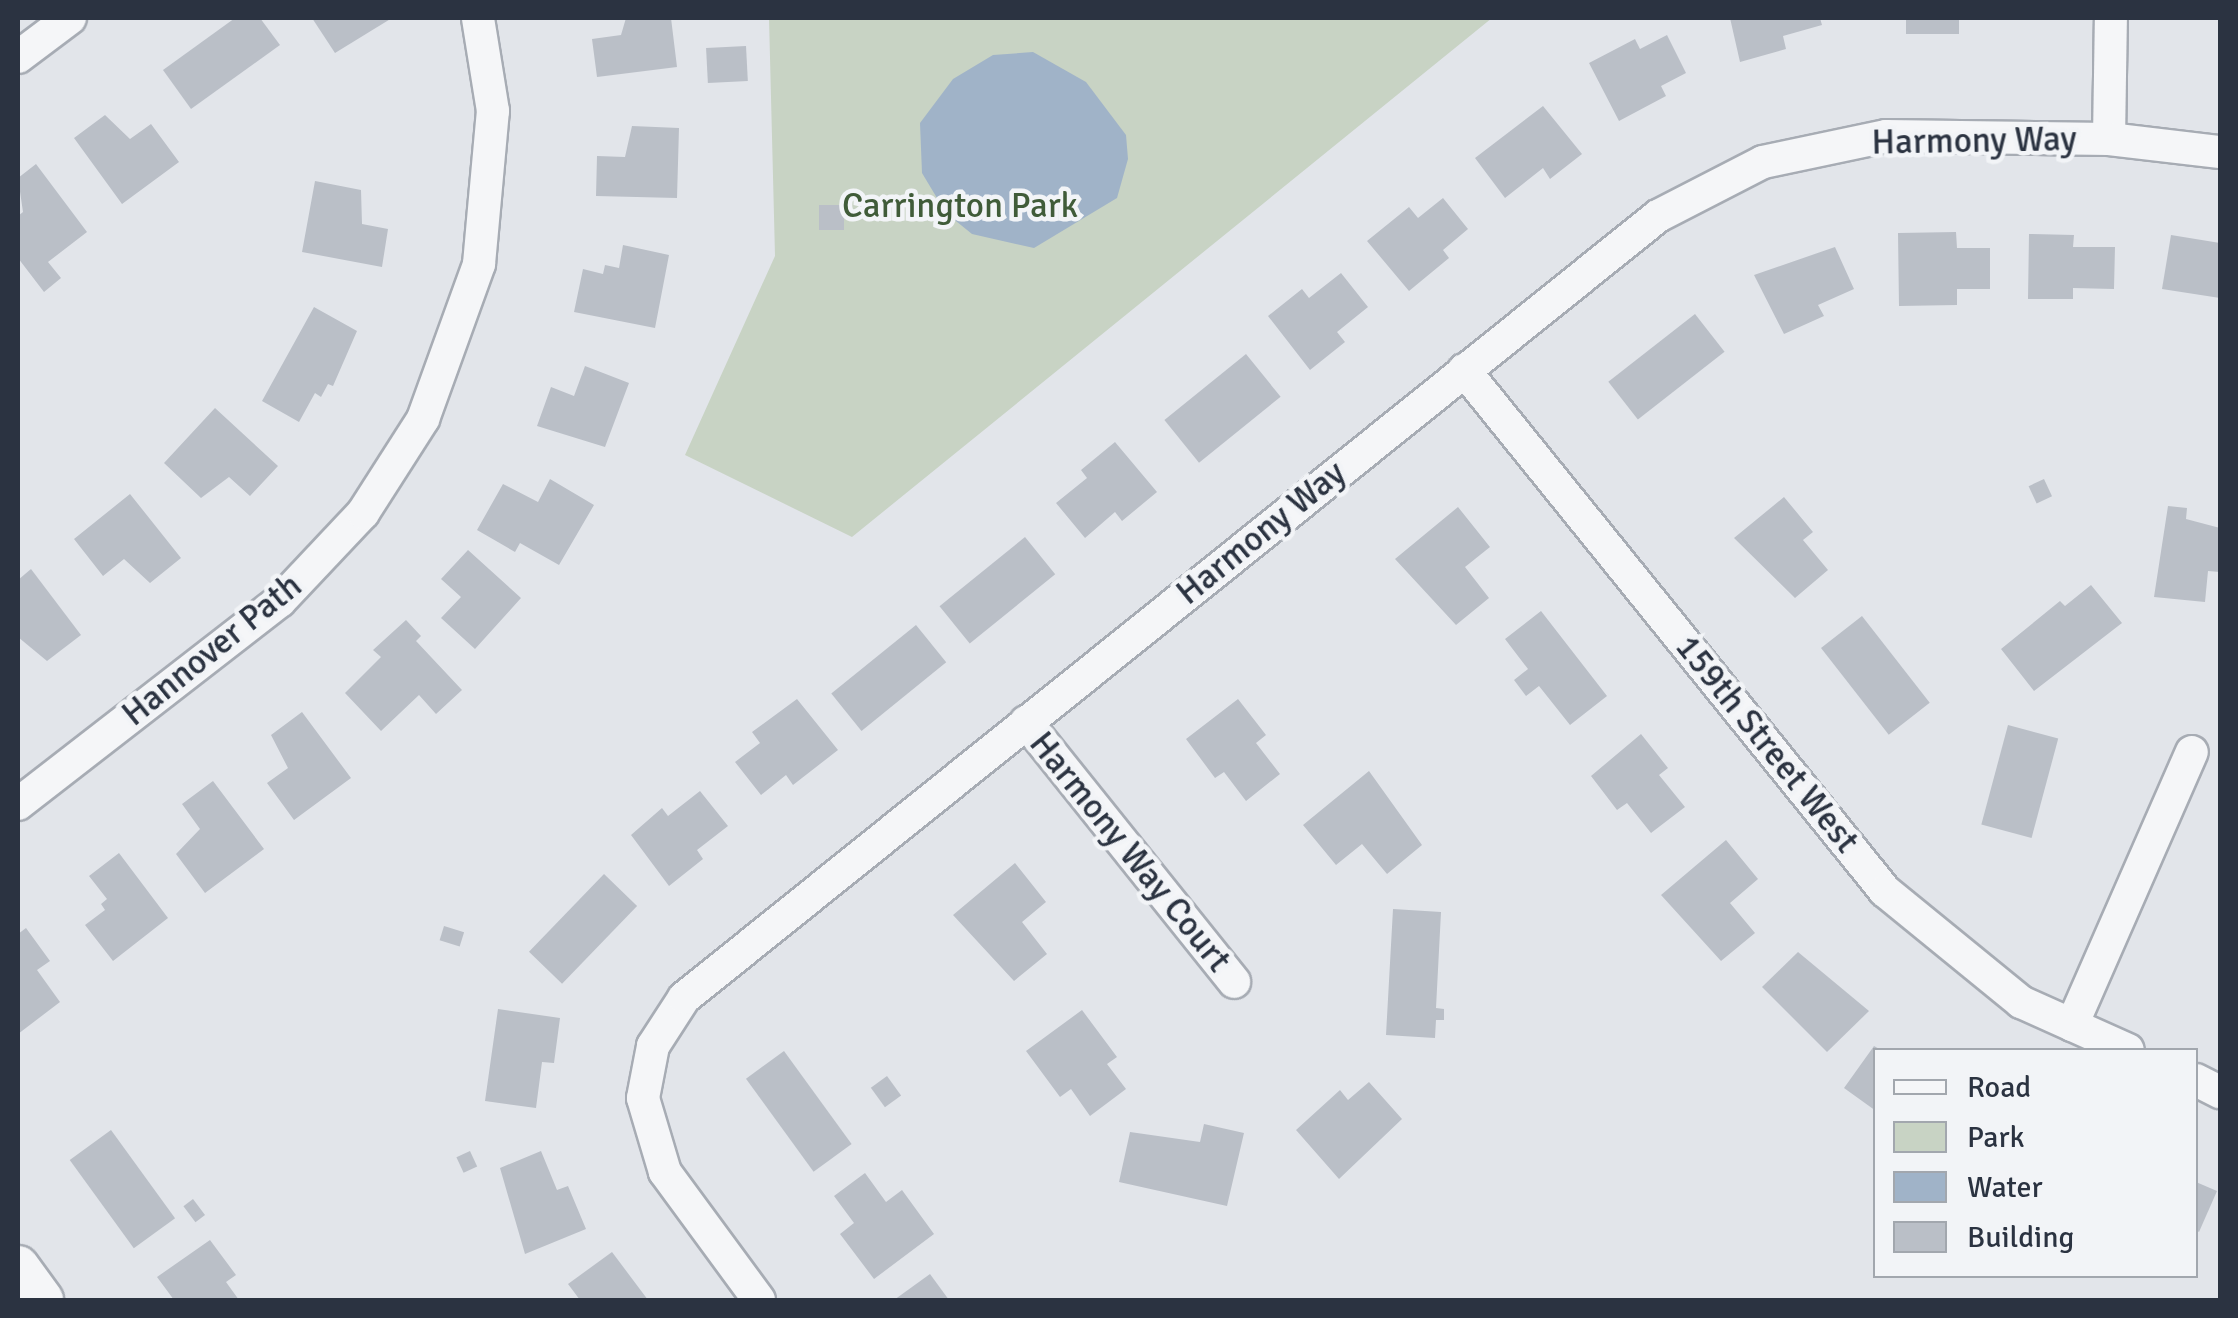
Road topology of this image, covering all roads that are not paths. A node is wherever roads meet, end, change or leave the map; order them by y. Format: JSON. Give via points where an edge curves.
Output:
{"nodes":[{"id":1,"x":70,"y":18,"type":"edge"},
{"id":2,"x":478,"y":18,"type":"edge"},
{"id":3,"x":2111,"y":18,"type":"edge"},
{"id":4,"x":18,"y":56,"type":"edge"},
{"id":5,"x":2109,"y":139,"type":"junction"},
{"id":6,"x":2220,"y":152,"type":"edge"},
{"id":7,"x":1464,"y":370,"type":"junction"},
{"id":8,"x":1026,"y":722,"type":"junction"},
{"id":9,"x":2192,"y":752,"type":"dead end"},
{"id":10,"x":18,"y":804,"type":"edge"},
{"id":11,"x":1234,"y":982,"type":"dead end"},
{"id":12,"x":2072,"y":1025,"type":"junction"},
{"id":13,"x":2124,"y":1048,"type":"edge"},
{"id":14,"x":18,"y":1267,"type":"edge"},
{"id":15,"x":42,"y":1300,"type":"edge"},
{"id":16,"x":758,"y":1300,"type":"edge"}],
"edges":[{"from":1,"to":4,"type":"street"},
{"from":2,"to":10,"type":"street","name":"Hannover Path","via":[[493,111],[478,264],[422,419],[363,513],[280,601]]},
{"from":3,"to":5,"type":"street"},
{"from":5,"to":6,"type":"street","name":"Harmony Way"},
{"from":5,"to":7,"type":"street","name":"Harmony Way","via":[[1886,136],[1763,162],[1658,216]]},
{"from":7,"to":8,"type":"street","name":"Harmony Way"},
{"from":7,"to":12,"type":"street","name":"159th Street West","via":[[1885,891],[2021,1002]]},
{"from":8,"to":11,"type":"street","name":"Harmony Way Court"},
{"from":8,"to":16,"type":"street","name":"Harmony Way","via":[[684,998],[653,1046],[644,1098],[664,1172]]},
{"from":9,"to":12,"type":"street"},
{"from":12,"to":13,"type":"street","name":"159th Street West"},
{"from":14,"to":15,"type":"street"}]}
